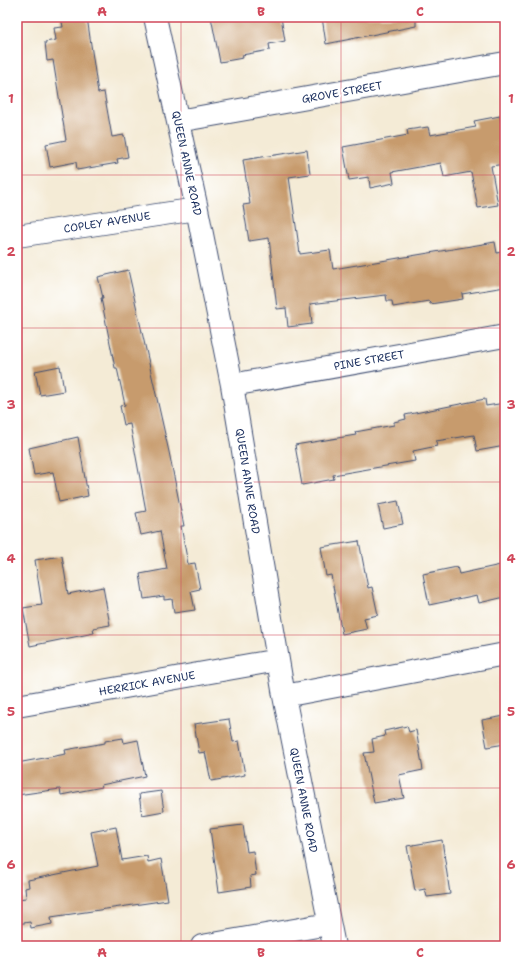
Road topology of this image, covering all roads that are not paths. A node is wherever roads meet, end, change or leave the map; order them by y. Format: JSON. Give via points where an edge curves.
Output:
{"nodes":[{"id":1,"x":155,"y":17,"type":"edge"},
{"id":2,"x":505,"y":63,"type":"edge"},
{"id":3,"x":178,"y":121,"type":"junction"},
{"id":4,"x":198,"y":209,"type":"junction"},
{"id":5,"x":17,"y":236,"type":"edge"},
{"id":6,"x":505,"y":336,"type":"edge"},
{"id":7,"x":232,"y":384,"type":"junction"},
{"id":8,"x":505,"y":654,"type":"edge"},
{"id":9,"x":278,"y":660,"type":"junction"},
{"id":10,"x":284,"y":696,"type":"junction"},
{"id":11,"x":17,"y":706,"type":"edge"},
{"id":12,"x":329,"y":924,"type":"junction"},
{"id":13,"x":202,"y":946,"type":"edge"},
{"id":14,"x":334,"y":946,"type":"edge"}],
"edges":[{"from":1,"to":3,"type":"street","name":"QUEEN ANNE ROAD"},
{"from":2,"to":3,"type":"street","name":"GROVE STREET"},
{"from":3,"to":4,"type":"street","name":"QUEEN ANNE ROAD"},
{"from":4,"to":5,"type":"street","name":"COPLEY AVENUE"},
{"from":4,"to":7,"type":"street","name":"QUEEN ANNE ROAD"},
{"from":6,"to":7,"type":"street","name":"PINE STREET"},
{"from":7,"to":9,"type":"street","name":"QUEEN ANNE ROAD"},
{"from":8,"to":10,"type":"street"},
{"from":9,"to":10,"type":"street","name":"QUEEN ANNE ROAD"},
{"from":9,"to":11,"type":"street","name":"HERRICK AVENUE"},
{"from":10,"to":12,"type":"street","name":"QUEEN ANNE ROAD"},
{"from":12,"to":13,"type":"street"},
{"from":12,"to":14,"type":"street","name":"QUEEN ANNE ROAD"}]}
